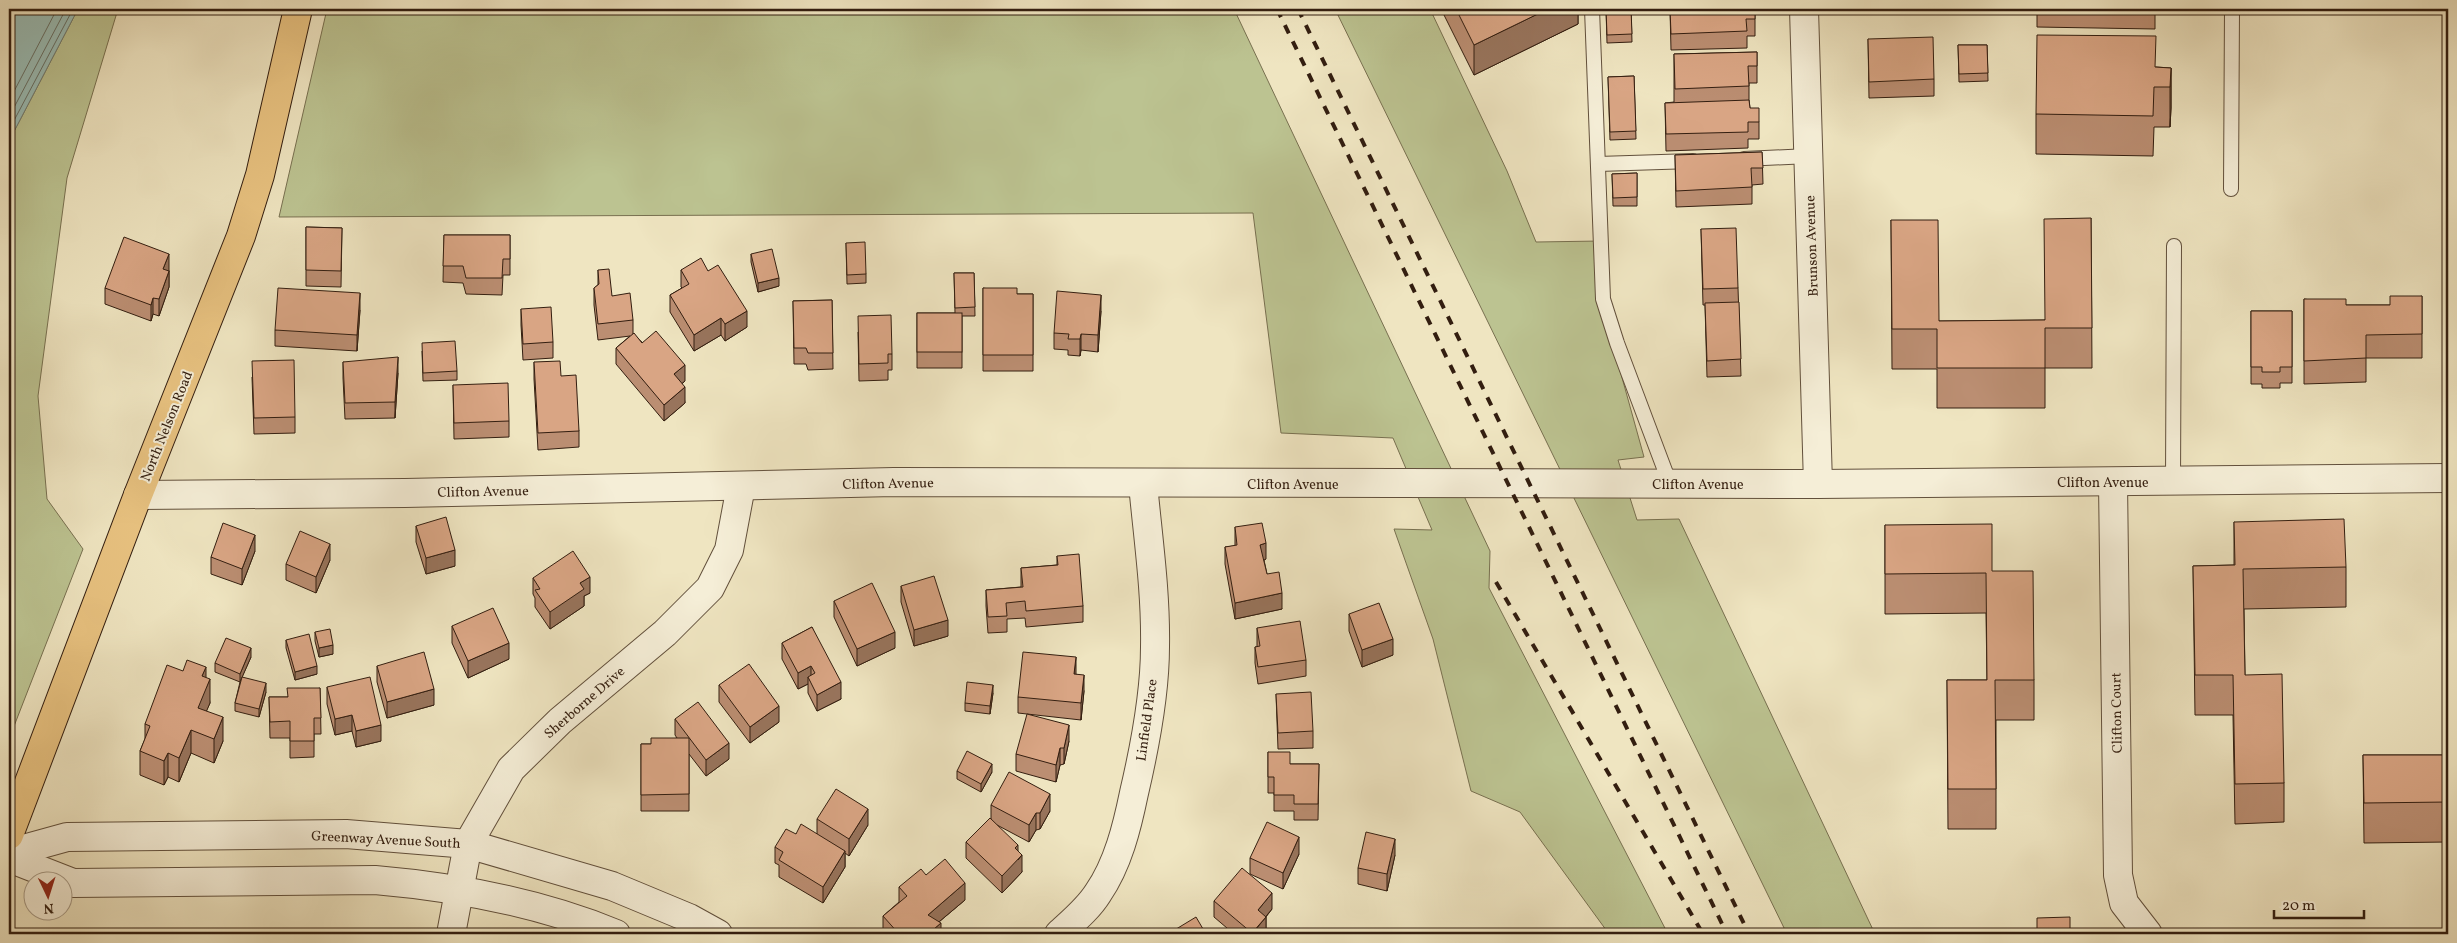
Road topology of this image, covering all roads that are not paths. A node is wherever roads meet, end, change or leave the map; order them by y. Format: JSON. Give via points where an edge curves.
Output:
{"nodes":[{"id":1,"x":298,"y":9,"type":"edge"},
{"id":2,"x":1592,"y":9,"type":"edge"},
{"id":3,"x":1804,"y":9,"type":"edge"},
{"id":4,"x":2232,"y":9,"type":"edge"},
{"id":5,"x":1808,"y":156,"type":"junction"},
{"id":6,"x":1732,"y":159,"type":"edge"},
{"id":7,"x":1703,"y":160,"type":"edge"},
{"id":8,"x":1598,"y":164,"type":"junction"},
{"id":9,"x":2231,"y":189,"type":"dead end"},
{"id":10,"x":2174,"y":246,"type":"dead end"},
{"id":11,"x":2448,"y":478,"type":"edge"},
{"id":12,"x":2113,"y":482,"type":"junction"},
{"id":13,"x":2173,"y":482,"type":"junction"},
{"id":14,"x":1143,"y":484,"type":"junction"},
{"id":15,"x":1670,"y":484,"type":"junction"},
{"id":16,"x":1818,"y":484,"type":"junction"},
{"id":17,"x":741,"y":486,"type":"junction"},
{"id":18,"x":138,"y":495,"type":"junction"},
{"id":19,"x":9,"y":835,"type":"edge"},
{"id":20,"x":468,"y":844,"type":"junction"},
{"id":21,"x":9,"y":853,"type":"edge"},
{"id":22,"x":9,"y":858,"type":"edge"},
{"id":23,"x":459,"y":890,"type":"junction"},
{"id":24,"x":451,"y":934,"type":"edge"},
{"id":25,"x":616,"y":934,"type":"edge"},
{"id":26,"x":718,"y":934,"type":"edge"},
{"id":27,"x":1059,"y":934,"type":"edge"},
{"id":28,"x":2148,"y":934,"type":"edge"}],
"edges":[{"from":1,"to":18,"type":"main road","name":"North Nelson Road","via":[[260,175],[244,228]]},
{"from":2,"to":8,"type":"lane"},
{"from":3,"to":5,"type":"street","name":"Brunson Avenue"},
{"from":4,"to":9,"type":"lane"},
{"from":5,"to":6,"type":"lane"},
{"from":5,"to":16,"type":"street","name":"Brunson Avenue"},
{"from":7,"to":8,"type":"lane"},
{"from":8,"to":15,"type":"lane","via":[[1603,299]]},
{"from":10,"to":13,"type":"lane"},
{"from":11,"to":13,"type":"street","name":"Clifton Avenue"},
{"from":12,"to":13,"type":"street","name":"Clifton Avenue"},
{"from":12,"to":16,"type":"street","name":"Clifton Avenue"},
{"from":12,"to":28,"type":"street","name":"Clifton Court","via":[[2118,875],[2124,903]]},
{"from":14,"to":15,"type":"street","name":"Clifton Avenue"},
{"from":14,"to":17,"type":"street","name":"Clifton Avenue","via":[[894,482]]},
{"from":14,"to":27,"type":"street","name":"Linfield Place","via":[[1155,610],[1155,649],[1142,760],[1118,852],[1099,892]]},
{"from":15,"to":16,"type":"street","name":"Clifton Avenue"},
{"from":17,"to":18,"type":"street","name":"Clifton Avenue"},
{"from":17,"to":20,"type":"street","name":"Sherborne Drive","via":[[729,550],[710,588],[665,633],[560,721],[511,770]]},
{"from":18,"to":19,"type":"main road","name":"North Nelson Road"},
{"from":20,"to":21,"type":"street","name":"Greenway Avenue South","via":[[346,834],[67,837]]},
{"from":20,"to":23,"type":"street","name":"Sherborne Drive"},
{"from":20,"to":26,"type":"street","name":"Greenway Avenue South","via":[[612,886],[689,918]]},
{"from":22,"to":23,"type":"street","via":[[72,883],[375,880]]},
{"from":23,"to":24,"type":"street","name":"Sherborne Drive"},
{"from":23,"to":25,"type":"street","via":[[550,912]]}]}
